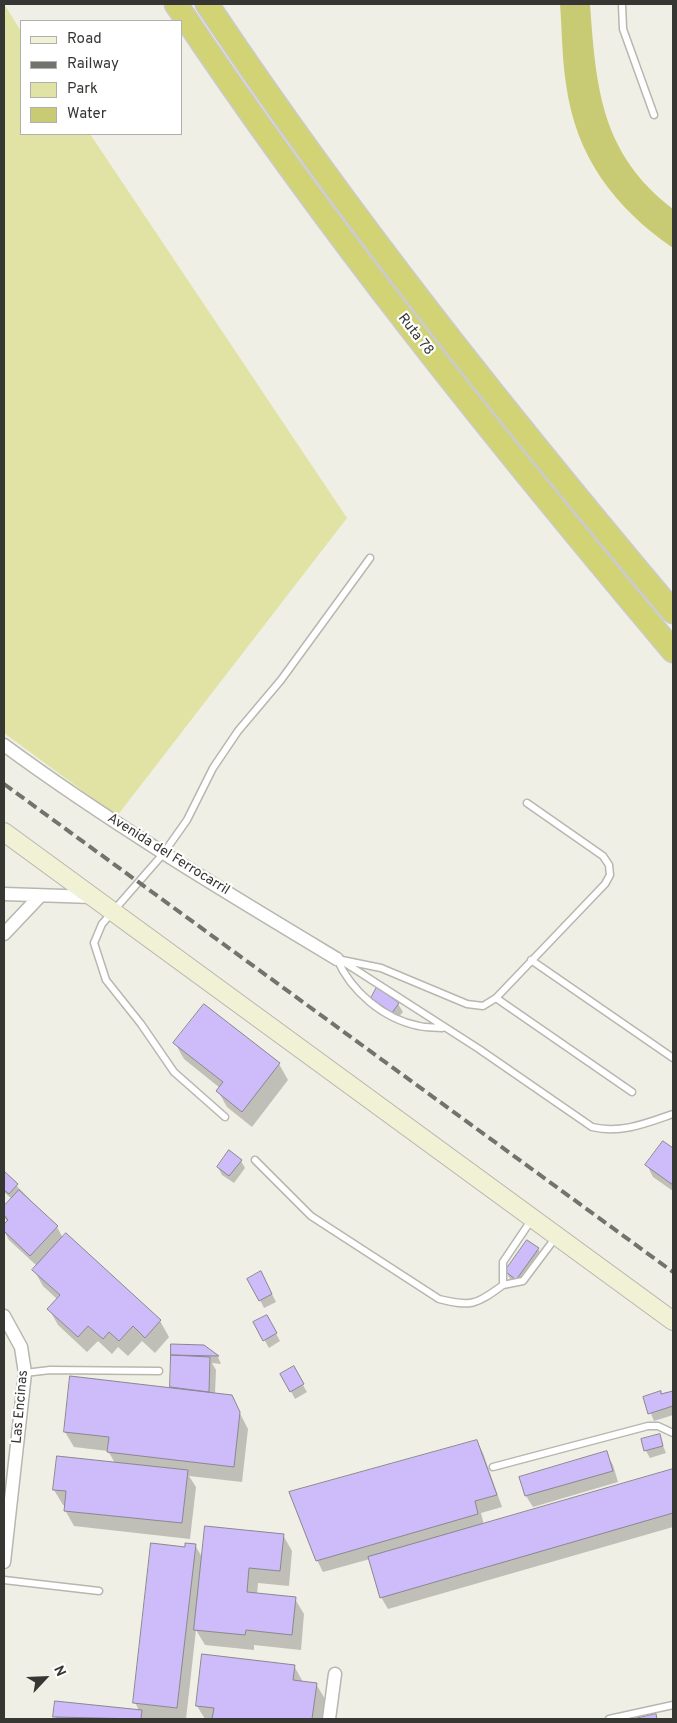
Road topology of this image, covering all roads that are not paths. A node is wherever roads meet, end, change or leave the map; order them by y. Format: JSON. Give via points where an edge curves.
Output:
{"nodes":[{"id":1,"x":176,"y":4,"type":"edge"},
{"id":2,"x":207,"y":4,"type":"edge"},
{"id":3,"x":622,"y":4,"type":"edge"},
{"id":4,"x":654,"y":115,"type":"dead end"},
{"id":5,"x":370,"y":558,"type":"dead end"},
{"id":6,"x":673,"y":612,"type":"edge"},
{"id":7,"x":673,"y":651,"type":"edge"},
{"id":8,"x":4,"y":745,"type":"edge"},
{"id":9,"x":527,"y":804,"type":"dead end"},
{"id":10,"x":4,"y":832,"type":"edge"},
{"id":11,"x":163,"y":854,"type":"junction"},
{"id":12,"x":4,"y":894,"type":"edge"},
{"id":13,"x":40,"y":896,"type":"junction"},
{"id":14,"x":94,"y":898,"type":"junction"},
{"id":15,"x":114,"y":912,"type":"junction"},
{"id":16,"x":4,"y":934,"type":"edge"},
{"id":17,"x":337,"y":959,"type":"junction"},
{"id":18,"x":531,"y":960,"type":"junction"},
{"id":19,"x":496,"y":998,"type":"junction"},
{"id":20,"x":444,"y":1028,"type":"junction"},
{"id":21,"x":673,"y":1058,"type":"edge"},
{"id":22,"x":632,"y":1092,"type":"dead end"},
{"id":23,"x":673,"y":1114,"type":"edge"},
{"id":24,"x":225,"y":1117,"type":"dead end"},
{"id":25,"x":255,"y":1160,"type":"dead end"},
{"id":26,"x":533,"y":1218,"type":"junction"},
{"id":27,"x":557,"y":1236,"type":"junction"},
{"id":28,"x":503,"y":1285,"type":"junction"},
{"id":29,"x":4,"y":1316,"type":"edge"},
{"id":30,"x":673,"y":1321,"type":"edge"},
{"id":31,"x":159,"y":1371,"type":"dead end"},
{"id":32,"x":25,"y":1373,"type":"junction"},
{"id":33,"x":673,"y":1433,"type":"edge"},
{"id":34,"x":493,"y":1467,"type":"dead end"},
{"id":35,"x":4,"y":1562,"type":"edge"},
{"id":36,"x":4,"y":1580,"type":"edge"},
{"id":37,"x":100,"y":1592,"type":"dead end"},
{"id":38,"x":335,"y":1674,"type":"dead end"},
{"id":39,"x":673,"y":1705,"type":"edge"},
{"id":40,"x":329,"y":1719,"type":"edge"},
{"id":41,"x":609,"y":1719,"type":"edge"}],
"edges":[{"from":1,"to":7,"type":"highway","name":"Ruta 78","via":[[334,230],[393,308],[533,485]]},
{"from":2,"to":6,"type":"highway","name":"Ruta 78","via":[[393,266],[533,445]]},
{"from":3,"to":4,"type":"lane","via":[[623,29]]},
{"from":5,"to":11,"type":"lane","via":[[281,680],[252,711],[224,750],[187,820]]},
{"from":8,"to":11,"type":"street","name":"Avenida del Ferrocarril"},
{"from":9,"to":18,"type":"lane","via":[[603,856],[610,875]]},
{"from":10,"to":14,"type":"main road"},
{"from":11,"to":15,"type":"lane"},
{"from":11,"to":17,"type":"street","name":"Avenida del Ferrocarril"},
{"from":12,"to":13,"type":"street"},
{"from":13,"to":14,"type":"street"},
{"from":13,"to":16,"type":"street"},
{"from":14,"to":15,"type":"main road"},
{"from":15,"to":24,"type":"lane","via":[[102,924],[94,942],[106,980],[174,1072]]},
{"from":15,"to":26,"type":"main road"},
{"from":17,"to":19,"type":"lane","via":[[381,968],[467,1004],[483,1006]]},
{"from":17,"to":20,"type":"lane"},
{"from":17,"to":20,"type":"lane","via":[[356,989],[380,1009],[405,1023]]},
{"from":18,"to":19,"type":"lane"},
{"from":18,"to":21,"type":"lane"},
{"from":19,"to":22,"type":"lane"},
{"from":20,"to":23,"type":"lane","via":[[592,1126],[612,1129],[637,1127]]},
{"from":25,"to":28,"type":"lane","via":[[311,1216],[438,1299],[463,1305],[484,1299]]},
{"from":26,"to":27,"type":"main road"},
{"from":26,"to":28,"type":"lane","via":[[503,1262]]},
{"from":27,"to":28,"type":"lane","via":[[523,1280]]},
{"from":27,"to":30,"type":"main road"},
{"from":29,"to":32,"type":"street","name":"Las Encinas","via":[[21,1347]]},
{"from":31,"to":32,"type":"lane","via":[[50,1370]]},
{"from":32,"to":35,"type":"street","name":"Las Encinas"},
{"from":33,"to":34,"type":"lane","via":[[658,1426],[648,1426]]},
{"from":36,"to":37,"type":"lane"},
{"from":38,"to":40,"type":"street"},
{"from":39,"to":41,"type":"lane"}]}
